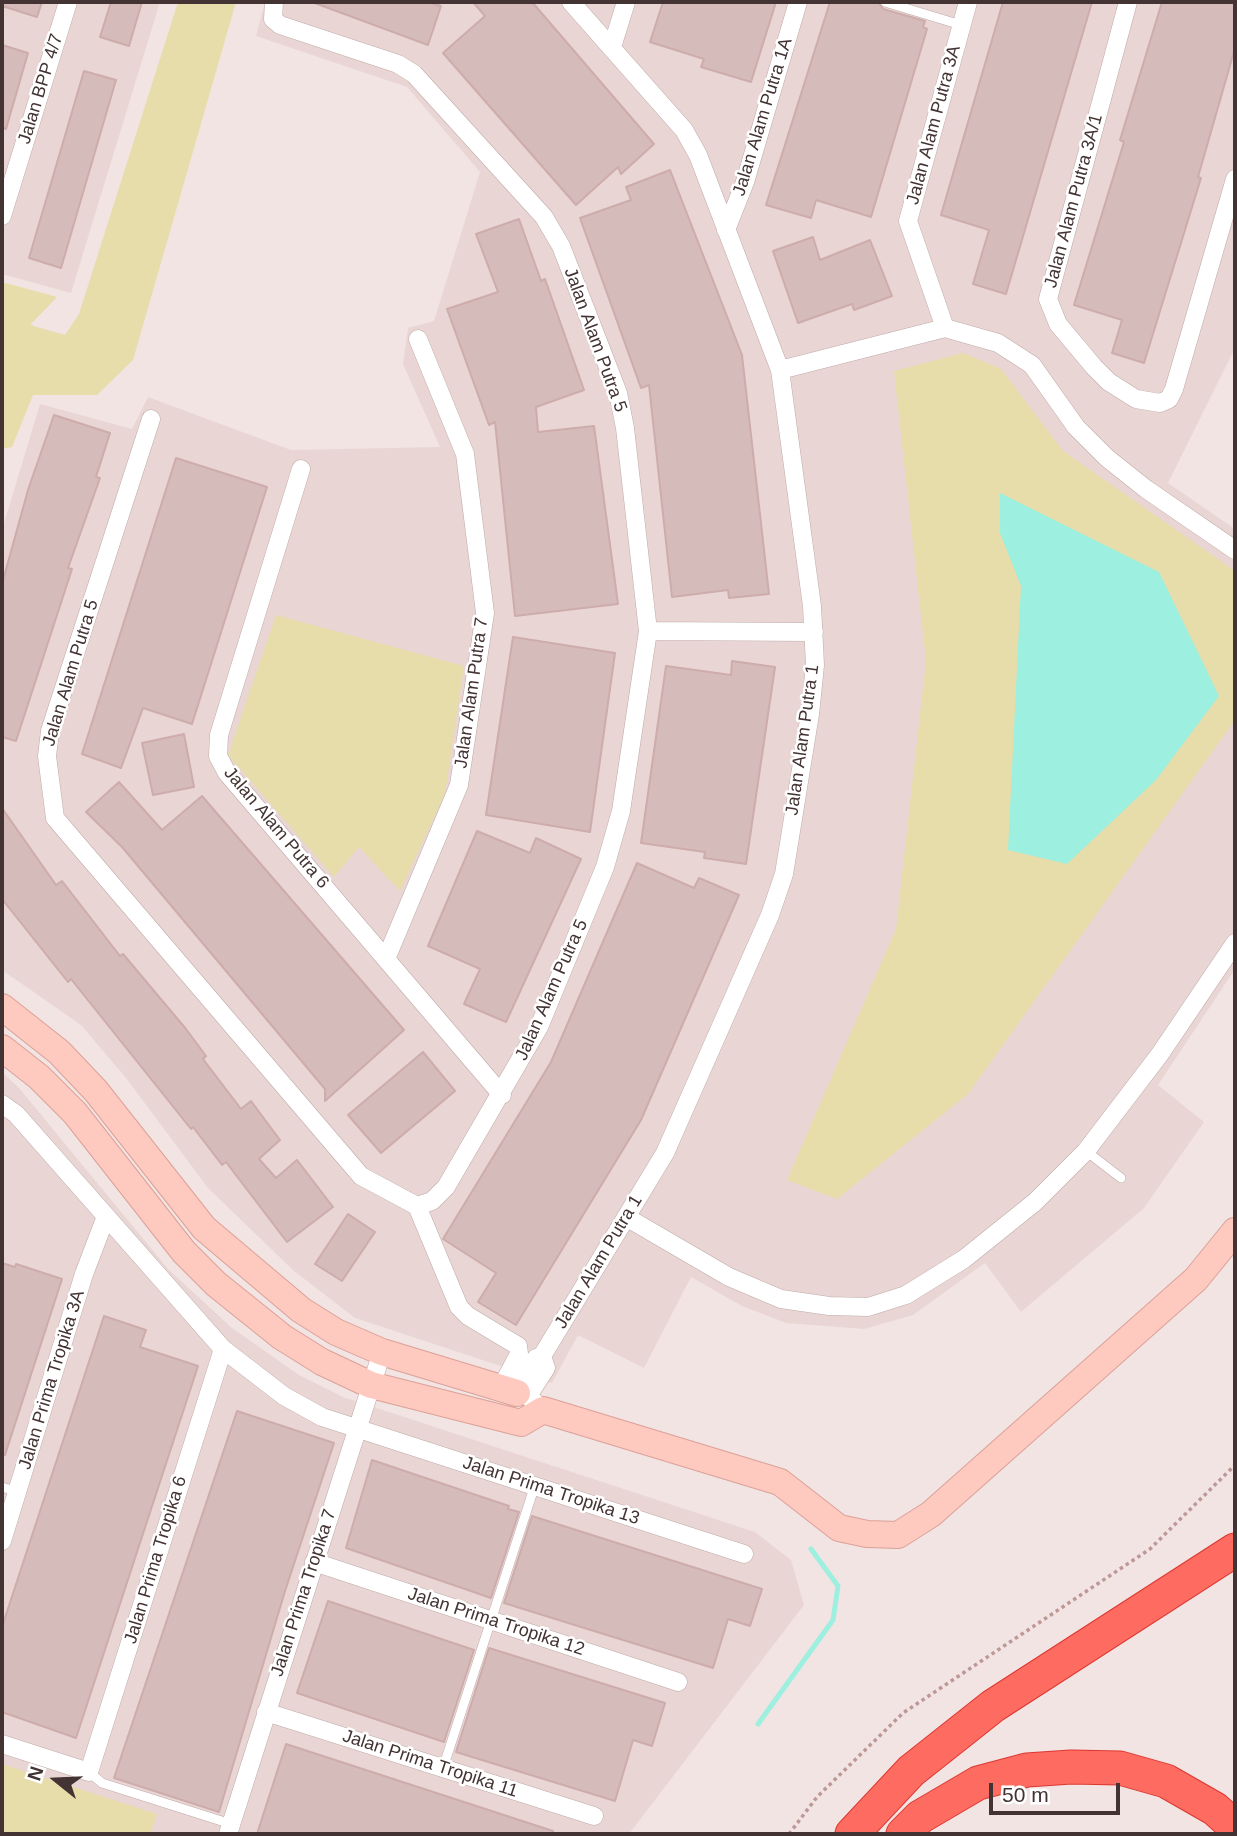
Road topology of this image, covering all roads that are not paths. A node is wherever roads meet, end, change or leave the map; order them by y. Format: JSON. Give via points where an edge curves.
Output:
{"nodes":[{"id":1,"x":68,"y":2,"type":"edge"},
{"id":2,"x":274,"y":2,"type":"edge"},
{"id":3,"x":571,"y":2,"type":"edge"},
{"id":4,"x":626,"y":2,"type":"edge"},
{"id":5,"x":798,"y":2,"type":"edge"},
{"id":6,"x":885,"y":2,"type":"edge"},
{"id":7,"x":968,"y":2,"type":"edge"},
{"id":8,"x":1128,"y":2,"type":"edge"},
{"id":9,"x":961,"y":25,"type":"junction"},
{"id":10,"x":612,"y":47,"type":"junction"},
{"id":11,"x":1235,"y":179,"type":"edge"},
{"id":12,"x":2,"y":216,"type":"edge"},
{"id":13,"x":726,"y":230,"type":"junction"},
{"id":14,"x":945,"y":328,"type":"junction"},
{"id":15,"x":418,"y":339,"type":"dead end"},
{"id":16,"x":780,"y":370,"type":"junction"},
{"id":17,"x":151,"y":419,"type":"dead end"},
{"id":18,"x":301,"y":469,"type":"dead end"},
{"id":19,"x":1235,"y":550,"type":"edge"},
{"id":20,"x":648,"y":631,"type":"junction"},
{"id":21,"x":814,"y":632,"type":"junction"},
{"id":22,"x":1235,"y":943,"type":"edge"},
{"id":23,"x":386,"y":959,"type":"junction"},
{"id":24,"x":2,"y":1007,"type":"edge"},
{"id":25,"x":2,"y":1050,"type":"edge"},
{"id":26,"x":502,"y":1095,"type":"junction"},
{"id":27,"x":2,"y":1104,"type":"edge"},
{"id":28,"x":1086,"y":1150,"type":"junction"},
{"id":29,"x":1121,"y":1178,"type":"dead end"},
{"id":30,"x":418,"y":1206,"type":"junction"},
{"id":31,"x":626,"y":1217,"type":"junction"},
{"id":32,"x":105,"y":1219,"type":"junction"},
{"id":33,"x":1235,"y":1231,"type":"edge"},
{"id":34,"x":223,"y":1349,"type":"junction"},
{"id":35,"x":382,"y":1352,"type":"junction"},
{"id":36,"x":371,"y":1385,"type":"junction"},
{"id":37,"x":523,"y":1397,"type":"junction"},
{"id":38,"x":357,"y":1429,"type":"junction"},
{"id":39,"x":535,"y":1485,"type":"junction"},
{"id":40,"x":10,"y":1490,"type":"edge"},
{"id":41,"x":2,"y":1541,"type":"edge"},
{"id":42,"x":1235,"y":1550,"type":"edge"},
{"id":43,"x":744,"y":1554,"type":"dead end"},
{"id":44,"x":314,"y":1562,"type":"junction"},
{"id":45,"x":491,"y":1620,"type":"junction"},
{"id":46,"x":678,"y":1682,"type":"dead end"},
{"id":47,"x":266,"y":1712,"type":"junction"},
{"id":48,"x":2,"y":1744,"type":"edge"},
{"id":49,"x":443,"y":1768,"type":"junction"},
{"id":50,"x":89,"y":1772,"type":"junction"},
{"id":51,"x":594,"y":1816,"type":"dead end"},
{"id":52,"x":1235,"y":1827,"type":"edge"},
{"id":53,"x":229,"y":1829,"type":"edge"},
{"id":54,"x":852,"y":1834,"type":"edge"},
{"id":55,"x":903,"y":1834,"type":"edge"}],
"edges":[{"from":1,"to":12,"type":"street","name":"Jalan BPP 4/7"},
{"from":2,"to":20,"type":"street","name":"Jalan Alam Putra 5","via":[[273,19],[280,25],[398,64],[414,74],[544,217],[561,246],[618,393]]},
{"from":3,"to":10,"type":"street","name":"Jalan Alam Putra 1"},
{"from":4,"to":10,"type":"street"},
{"from":5,"to":13,"type":"street","name":"Jalan Alam Putra 1A","via":[[745,182]]},
{"from":6,"to":9,"type":"lane"},
{"from":7,"to":9,"type":"street","name":"Jalan Alam Putra 3A"},
{"from":8,"to":11,"type":"street","name":"Jalan Alam Putra 3A/1","via":[[1048,299],[1058,324],[1109,382],[1148,403],[1169,399]]},
{"from":9,"to":14,"type":"street","name":"Jalan Alam Putra 3A","via":[[908,220]]},
{"from":10,"to":13,"type":"street","name":"Jalan Alam Putra 1","via":[[684,131],[698,155]]},
{"from":13,"to":16,"type":"street","name":"Jalan Alam Putra 1"},
{"from":14,"to":16,"type":"street"},
{"from":14,"to":19,"type":"street","via":[[970,333],[1018,354],[1107,458]]},
{"from":15,"to":23,"type":"street","name":"Jalan Alam Putra 7","via":[[465,454],[485,613],[459,785]]},
{"from":16,"to":21,"type":"street","name":"Jalan Alam Putra 1"},
{"from":17,"to":30,"type":"street","name":"Jalan Alam Putra 5","via":[[50,731],[47,755],[55,818],[348,1162],[373,1184]]},
{"from":18,"to":23,"type":"street","name":"Jalan Alam Putra 6","via":[[219,735],[218,756],[227,773]]},
{"from":20,"to":21,"type":"street"},
{"from":20,"to":26,"type":"street","name":"Jalan Alam Putra 5","via":[[621,811],[605,867],[539,1027]]},
{"from":21,"to":31,"type":"street","name":"Jalan Alam Putra 1","via":[[810,714],[783,874],[770,915],[682,1119]]},
{"from":22,"to":28,"type":"street","via":[[1160,1054]]},
{"from":23,"to":26,"type":"street","name":"Jalan Alam Putra 6"},
{"from":24,"to":35,"type":"street","via":[[59,1052],[96,1091],[213,1236],[301,1310]]},
{"from":25,"to":36,"type":"street","via":[[39,1077],[75,1113],[184,1252],[216,1284],[282,1337]]},
{"from":26,"to":30,"type":"street","name":"Jalan Alam Putra 5","via":[[440,1196]]},
{"from":27,"to":32,"type":"street","name":"Jalan Prima Tropika 13","via":[[16,1114]]},
{"from":28,"to":29,"type":"lane"},
{"from":28,"to":31,"type":"street","via":[[1035,1202],[964,1259],[906,1295],[868,1307],[781,1299],[729,1277]]},
{"from":30,"to":37,"type":"street","via":[[459,1307],[518,1346]]},
{"from":31,"to":37,"type":"street","name":"Jalan Alam Putra 1","via":[[542,1356],[536,1358]]},
{"from":32,"to":34,"type":"street","name":"Jalan Prima Tropika 13"},
{"from":32,"to":40,"type":"street","name":"Jalan Prima Tropika 3A"},
{"from":33,"to":37,"type":"street","via":[[1196,1279],[931,1514],[898,1535],[839,1528],[780,1482]]},
{"from":34,"to":38,"type":"street","name":"Jalan Prima Tropika 13","via":[[284,1396]]},
{"from":34,"to":50,"type":"street","name":"Jalan Prima Tropika 6"},
{"from":35,"to":36,"type":"street","name":"Jalan Prima Tropika 7"},
{"from":35,"to":37,"type":"street"},
{"from":36,"to":37,"type":"street","via":[[521,1423]]},
{"from":36,"to":38,"type":"street","name":"Jalan Prima Tropika 7"},
{"from":38,"to":39,"type":"street","name":"Jalan Prima Tropika 13"},
{"from":38,"to":44,"type":"street","name":"Jalan Prima Tropika 7"},
{"from":39,"to":43,"type":"street","name":"Jalan Prima Tropika 13"},
{"from":39,"to":45,"type":"lane"},
{"from":40,"to":41,"type":"street","name":"Jalan Prima Tropika 3A"},
{"from":42,"to":54,"type":"highway","via":[[993,1706],[911,1771]]},
{"from":44,"to":45,"type":"street","name":"Jalan Prima Tropika 12"},
{"from":44,"to":47,"type":"street","name":"Jalan Prima Tropika 7"},
{"from":45,"to":46,"type":"street","name":"Jalan Prima Tropika 12"},
{"from":45,"to":49,"type":"lane"},
{"from":47,"to":49,"type":"street","name":"Jalan Prima Tropika 11"},
{"from":47,"to":53,"type":"street","name":"Jalan Prima Tropika 7"},
{"from":48,"to":50,"type":"street"},
{"from":49,"to":51,"type":"street","name":"Jalan Prima Tropika 11"},
{"from":50,"to":53,"type":"lane","via":[[102,1783]]},
{"from":52,"to":55,"type":"highway","via":[[1215,1809],[1166,1781],[1120,1768],[1071,1767],[1027,1770],[978,1783],[920,1817]]}]}
